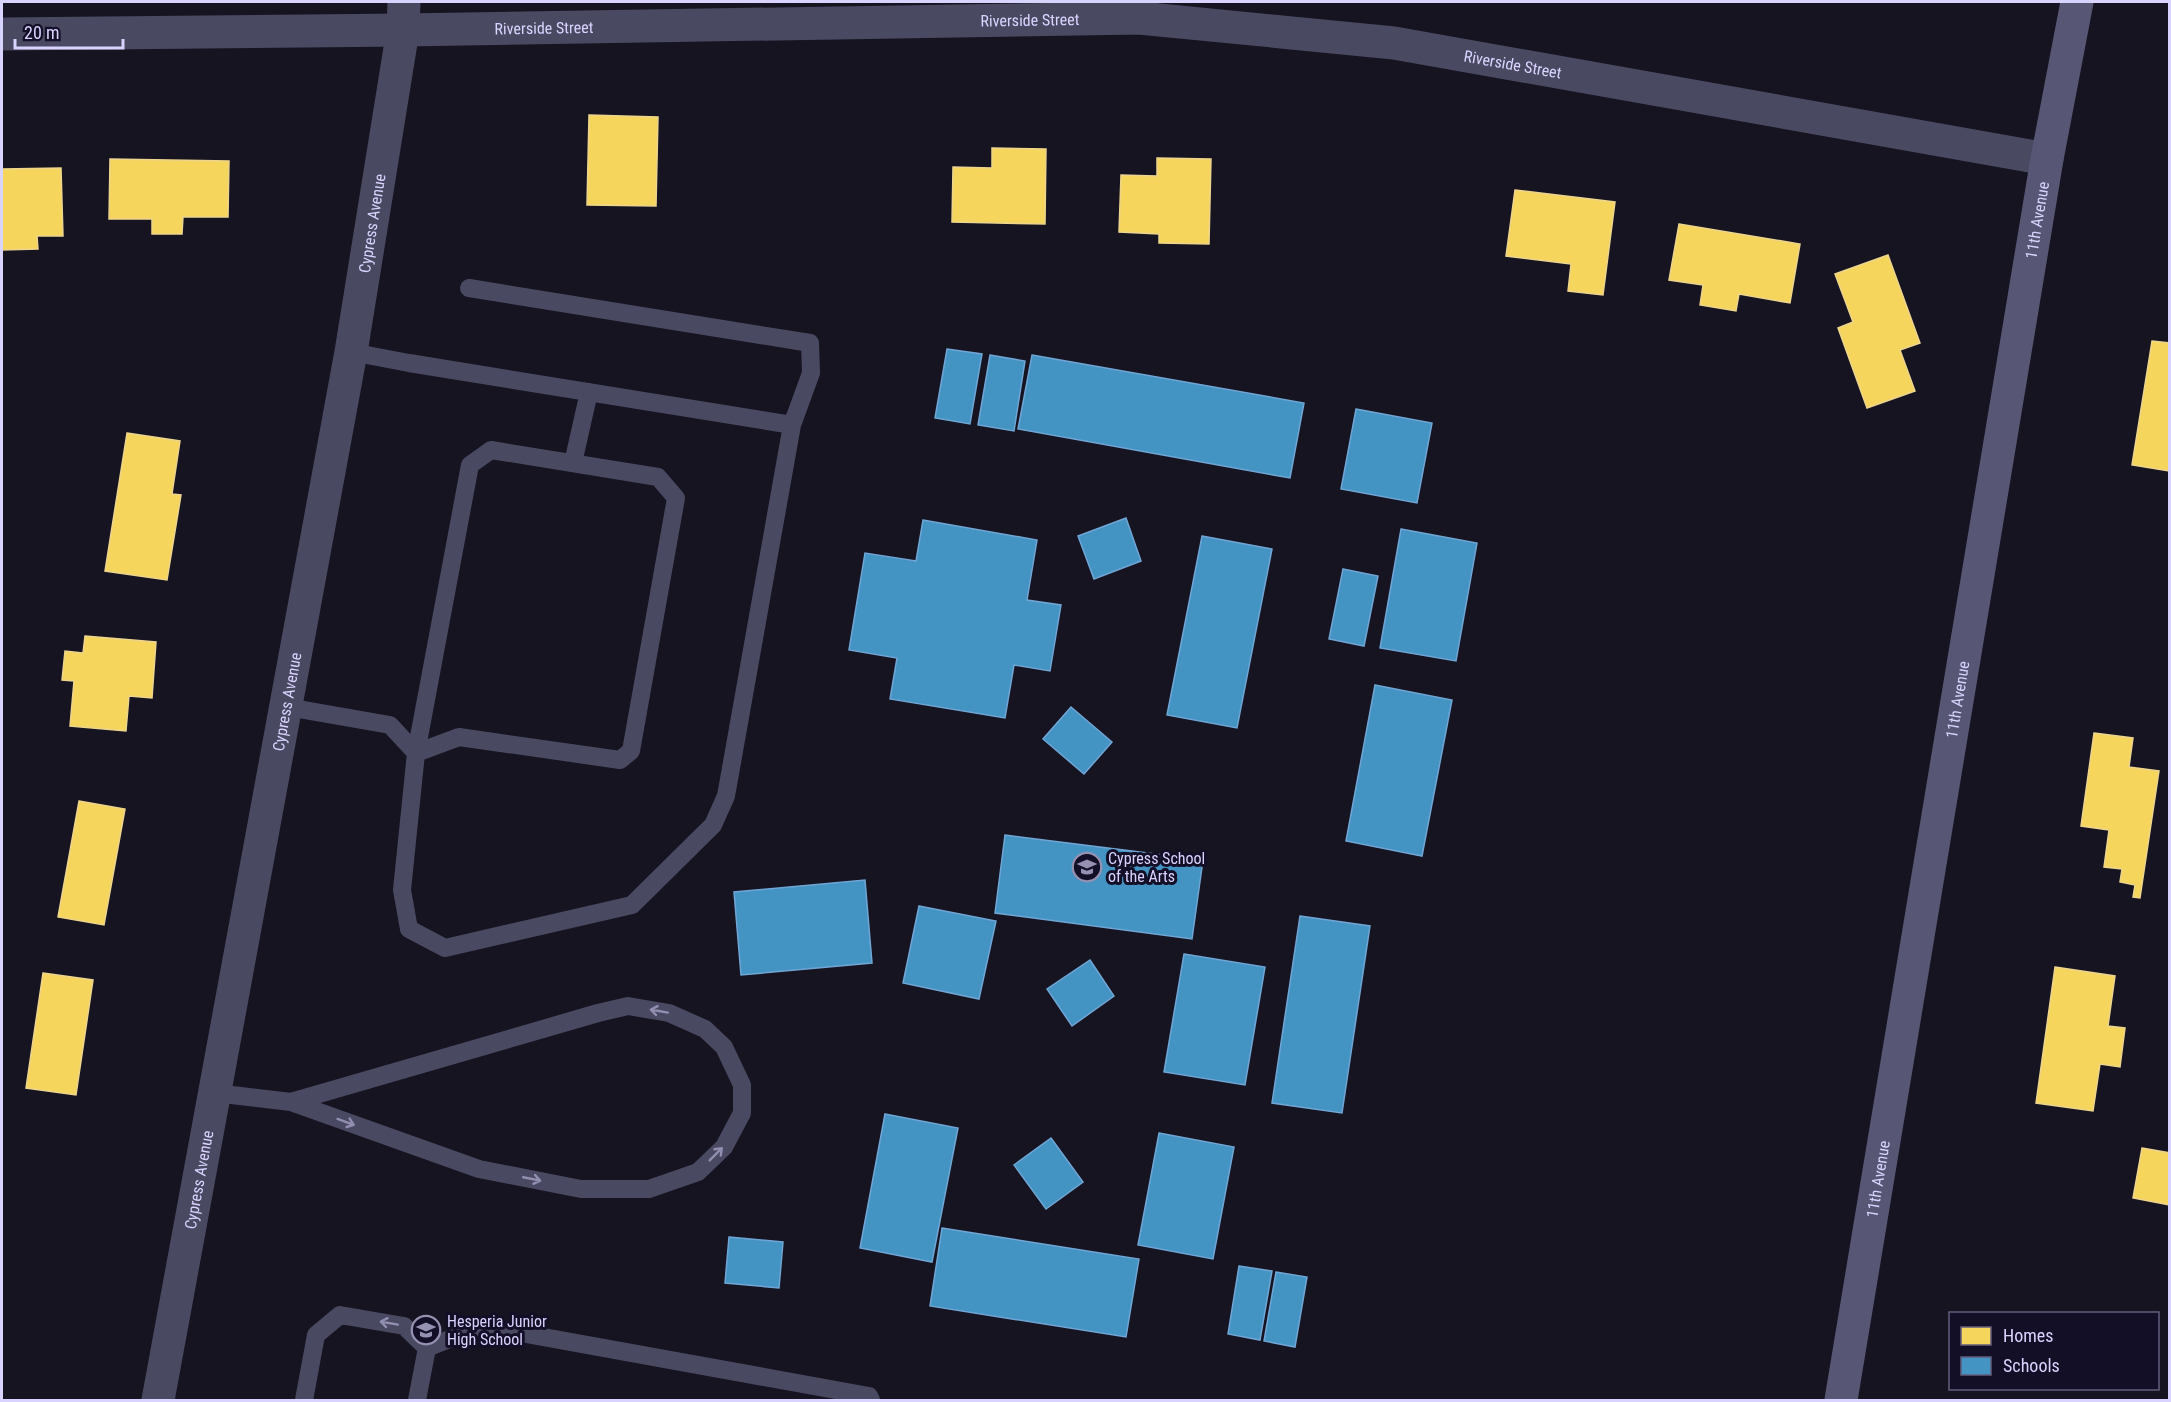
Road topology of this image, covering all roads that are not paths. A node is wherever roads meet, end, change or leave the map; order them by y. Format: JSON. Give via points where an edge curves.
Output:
{"nodes":[{"id":1,"x":2077,"y":2,"type":"edge"},
{"id":2,"x":404,"y":16,"type":"edge"},
{"id":3,"x":2,"y":34,"type":"edge"},
{"id":4,"x":2047,"y":159,"type":"junction"},
{"id":5,"x":469,"y":288,"type":"dead end"},
{"id":6,"x":351,"y":352,"type":"junction"},
{"id":7,"x":589,"y":392,"type":"junction"},
{"id":8,"x":792,"y":425,"type":"junction"},
{"id":9,"x":573,"y":463,"type":"junction"},
{"id":10,"x":287,"y":707,"type":"junction"},
{"id":11,"x":416,"y":753,"type":"junction"},
{"id":12,"x":215,"y":1093,"type":"junction"},
{"id":13,"x":291,"y":1102,"type":"junction"},
{"id":14,"x":427,"y":1348,"type":"junction"},
{"id":15,"x":158,"y":1401,"type":"edge"},
{"id":16,"x":304,"y":1401,"type":"edge"},
{"id":17,"x":417,"y":1401,"type":"edge"},
{"id":18,"x":871,"y":1401,"type":"edge"},
{"id":19,"x":1841,"y":1401,"type":"edge"}],
"edges":[{"from":1,"to":4,"type":"main road","name":"11th Avenue"},
{"from":2,"to":3,"type":"street","name":"Riverside Street"},
{"from":2,"to":4,"type":"street","name":"Riverside Street","via":[[1139,18],[1394,43]]},
{"from":2,"to":6,"type":"street","name":"Cypress Avenue"},
{"from":4,"to":19,"type":"main road","name":"11th Avenue"},
{"from":5,"to":8,"type":"lane","via":[[810,343],[811,373]]},
{"from":6,"to":7,"type":"lane"},
{"from":6,"to":10,"type":"street","name":"Cypress Avenue"},
{"from":7,"to":8,"type":"lane"},
{"from":7,"to":9,"type":"lane"},
{"from":8,"to":11,"type":"lane","via":[[726,796],[713,825],[632,905],[445,948],[409,928],[402,890]]},
{"from":9,"to":11,"type":"lane","via":[[491,450],[470,465]]},
{"from":9,"to":11,"type":"lane","via":[[658,477],[676,498],[630,752],[620,760],[459,737]]},
{"from":10,"to":11,"type":"lane","via":[[390,725]]},
{"from":10,"to":12,"type":"street","name":"Cypress Avenue"},
{"from":12,"to":13,"type":"lane"},
{"from":12,"to":15,"type":"street","name":"Cypress Avenue"},
{"from":13,"to":13,"type":"lane","one_way":true,"via":[[479,1169],[581,1189],[649,1189],[698,1172],[724,1147],[742,1113],[742,1085],[724,1047],[705,1029],[669,1013],[627,1006]]},
{"from":14,"to":16,"type":"lane","one_way":true,"via":[[404,1326],[340,1315],[316,1335]]},
{"from":14,"to":17,"type":"lane"},
{"from":14,"to":18,"type":"lane","via":[[482,1326],[868,1396]]}]}
